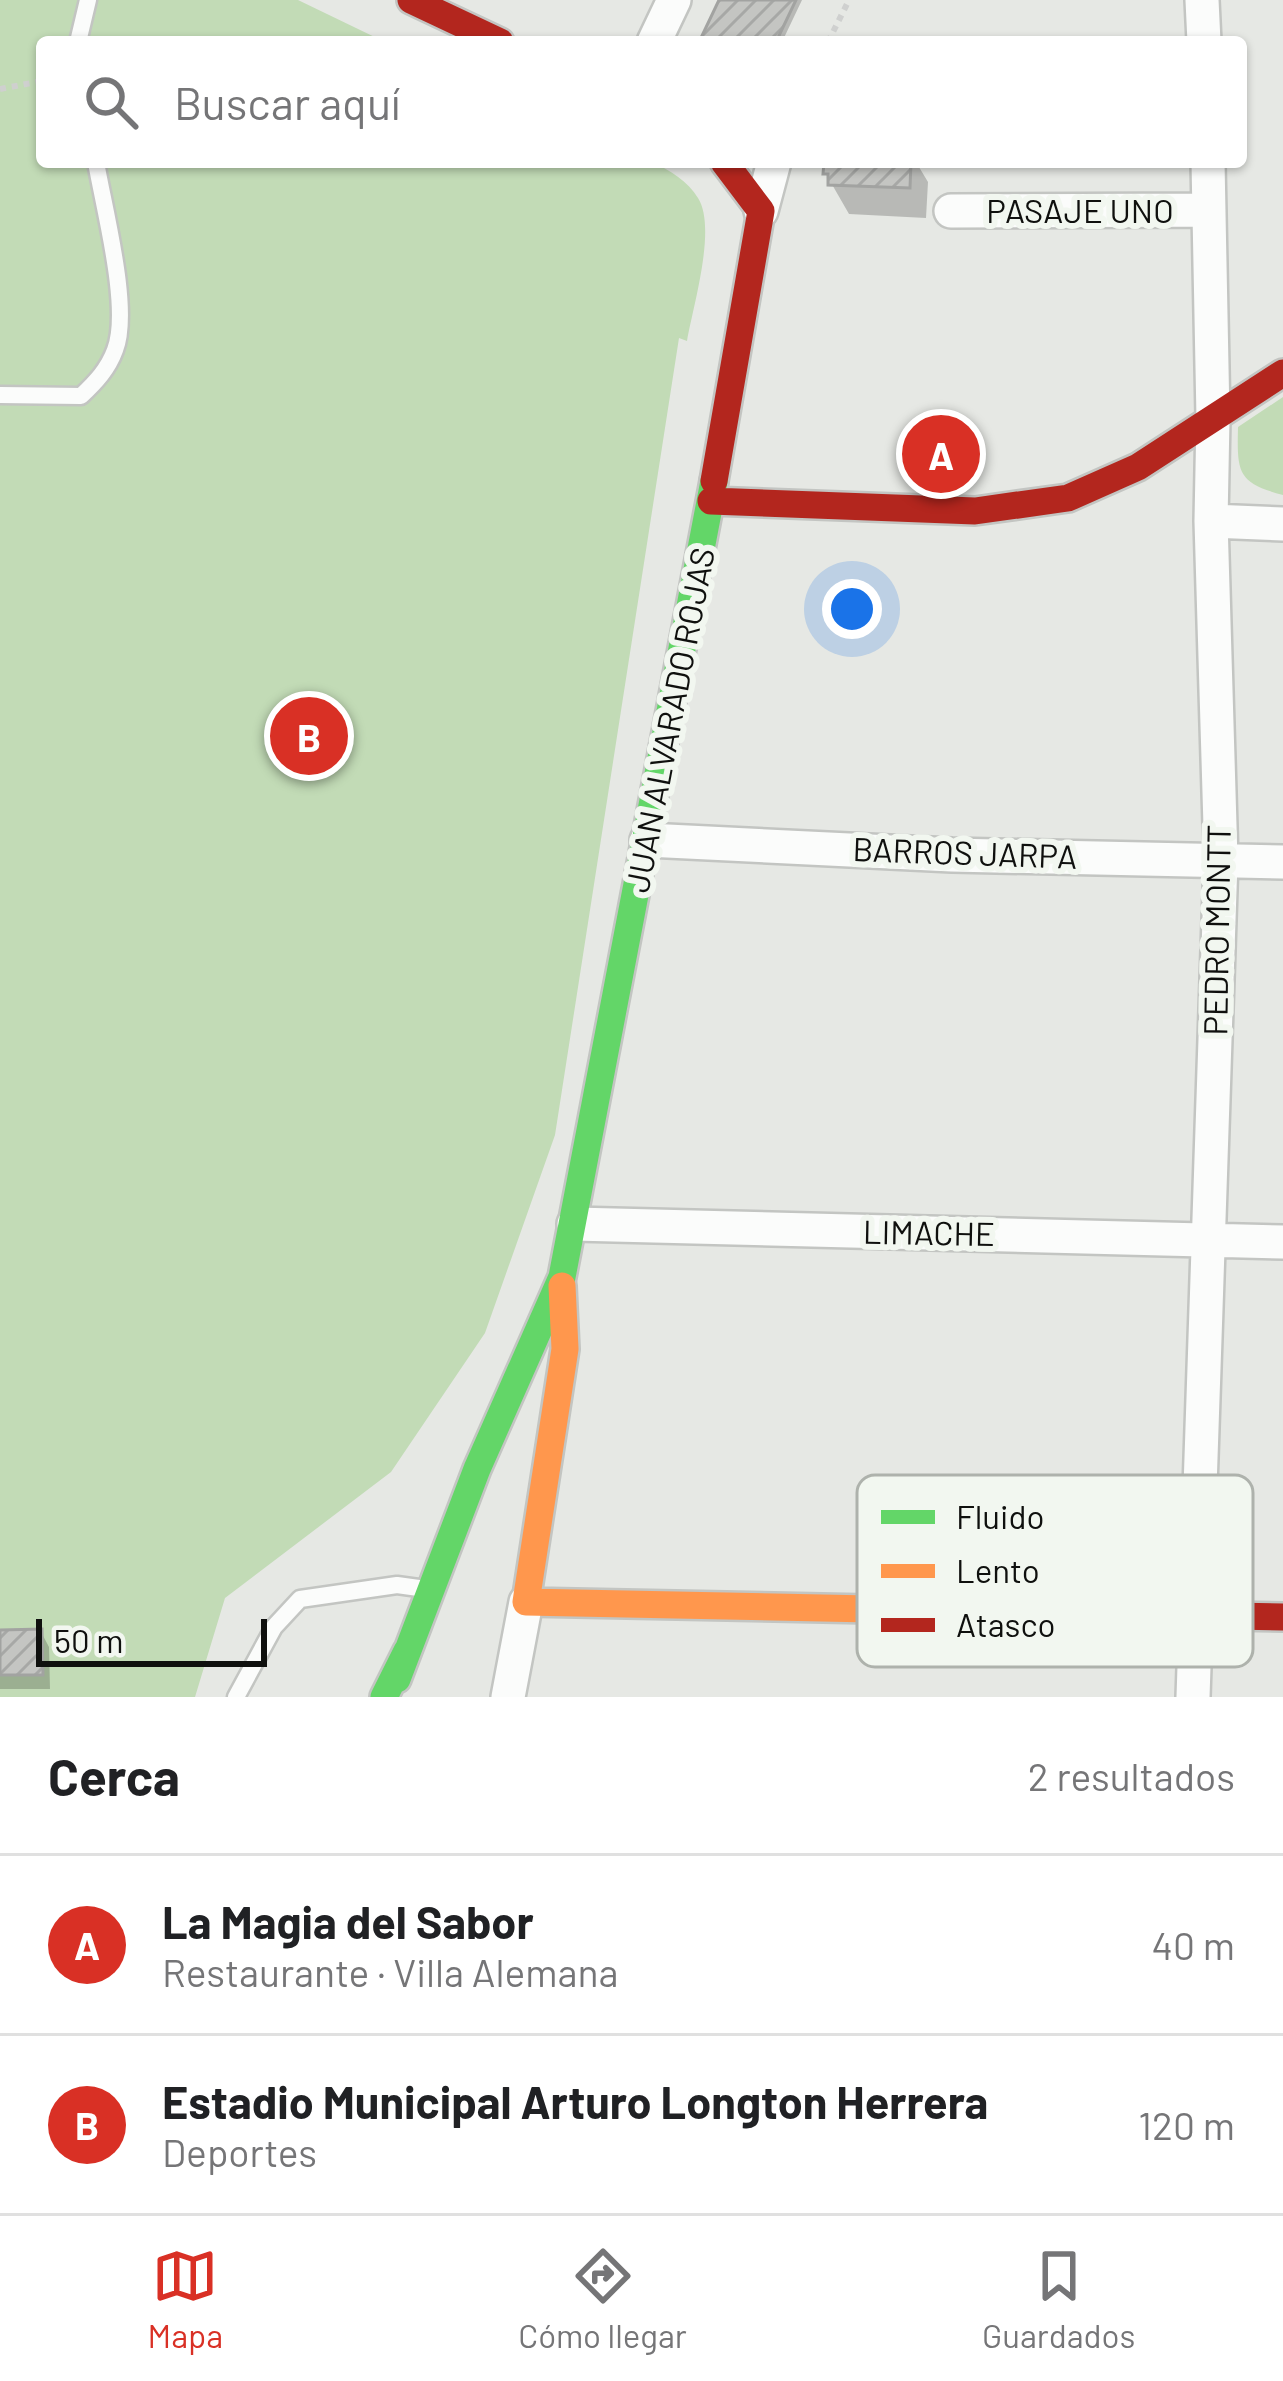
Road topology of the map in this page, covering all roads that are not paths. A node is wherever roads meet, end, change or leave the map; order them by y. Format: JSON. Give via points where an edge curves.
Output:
{"nodes":[{"id":1,"x":88,"y":0,"type":"edge"},
{"id":2,"x":411,"y":0,"type":"edge"},
{"id":3,"x":674,"y":0,"type":"edge"},
{"id":4,"x":1202,"y":0,"type":"edge"},
{"id":5,"x":79,"y":36,"type":"edge"},
{"id":6,"x":487,"y":36,"type":"edge"},
{"id":7,"x":657,"y":36,"type":"edge"},
{"id":8,"x":1204,"y":36,"type":"edge"},
{"id":9,"x":97,"y":168,"type":"edge"},
{"id":10,"x":729,"y":168,"type":"edge"},
{"id":11,"x":772,"y":168,"type":"edge"},
{"id":12,"x":1208,"y":168,"type":"edge"},
{"id":13,"x":1209,"y":210,"type":"junction"},
{"id":14,"x":761,"y":211,"type":"junction"},
{"id":15,"x":951,"y":211,"type":"dead end"},
{"id":16,"x":1283,"y":373,"type":"edge"},
{"id":17,"x":0,"y":395,"type":"edge"},
{"id":18,"x":1213,"y":418,"type":"junction"},
{"id":19,"x":711,"y":501,"type":"junction"},
{"id":20,"x":1211,"y":521,"type":"junction"},
{"id":21,"x":1283,"y":524,"type":"edge"},
{"id":22,"x":647,"y":840,"type":"junction"},
{"id":23,"x":1221,"y":860,"type":"junction"},
{"id":24,"x":1283,"y":862,"type":"edge"},
{"id":25,"x":574,"y":1225,"type":"junction"},
{"id":26,"x":1208,"y":1240,"type":"junction"},
{"id":27,"x":1283,"y":1242,"type":"edge"},
{"id":28,"x":562,"y":1277,"type":"junction"},
{"id":29,"x":1200,"y":1475,"type":"edge"},
{"id":30,"x":431,"y":1590,"type":"junction"},
{"id":31,"x":526,"y":1602,"type":"junction"},
{"id":32,"x":857,"y":1608,"type":"edge"},
{"id":33,"x":1253,"y":1616,"type":"edge"},
{"id":34,"x":1283,"y":1617,"type":"edge"},
{"id":35,"x":1194,"y":1667,"type":"edge"},
{"id":36,"x":236,"y":1697,"type":"edge"},
{"id":37,"x":387,"y":1697,"type":"edge"},
{"id":38,"x":508,"y":1697,"type":"edge"},
{"id":39,"x":1193,"y":1697,"type":"edge"}],
"edges":[{"from":1,"to":5,"type":"lane"},
{"from":2,"to":6,"type":"main road"},
{"from":3,"to":7,"type":"street"},
{"from":4,"to":8,"type":"street"},
{"from":9,"to":17,"type":"lane","via":[[122,311],[116,348],[81,396]]},
{"from":10,"to":14,"type":"main road"},
{"from":11,"to":14,"type":"street","name":"JUAN ALVARADO ROJAS"},
{"from":12,"to":13,"type":"street","name":"PEDRO MONTT"},
{"from":13,"to":15,"type":"street","name":"PASAJE UNO"},
{"from":13,"to":18,"type":"street","name":"PEDRO MONTT"},
{"from":14,"to":19,"type":"main road","name":"JUAN ALVARADO ROJAS"},
{"from":16,"to":18,"type":"main road"},
{"from":18,"to":19,"type":"main road","via":[[1105,483],[1029,506],[975,512]]},
{"from":18,"to":20,"type":"street","name":"PEDRO MONTT"},
{"from":19,"to":22,"type":"main road","name":"JUAN ALVARADO ROJAS"},
{"from":20,"to":21,"type":"street"},
{"from":20,"to":23,"type":"street","name":"PEDRO MONTT"},
{"from":22,"to":23,"type":"street","name":"BARROS JARPA"},
{"from":22,"to":25,"type":"main road","name":"JUAN ALVARADO ROJAS"},
{"from":23,"to":24,"type":"street","name":"BARROS JARPA"},
{"from":23,"to":26,"type":"street","name":"PEDRO MONTT"},
{"from":25,"to":26,"type":"street","name":"LIMACHE"},
{"from":25,"to":28,"type":"main road","name":"JUAN ALVARADO ROJAS"},
{"from":26,"to":27,"type":"street","name":"LIMACHE"},
{"from":26,"to":29,"type":"street","name":"PEDRO MONTT"},
{"from":28,"to":30,"type":"main road","name":"JUAN ALVARADO ROJAS"},
{"from":28,"to":31,"type":"main road","name":"JUAN ALVARADO ROJAS","via":[[565,1349]]},
{"from":30,"to":36,"type":"lane","via":[[398,1585],[300,1599],[274,1627]]},
{"from":30,"to":37,"type":"main road","name":"JUAN ALVARADO ROJAS"},
{"from":31,"to":32,"type":"main road"},
{"from":31,"to":38,"type":"street","name":"JUAN ALVARADO ROJAS"},
{"from":33,"to":34,"type":"main road"},
{"from":35,"to":39,"type":"street","name":"PEDRO MONTT"}]}
